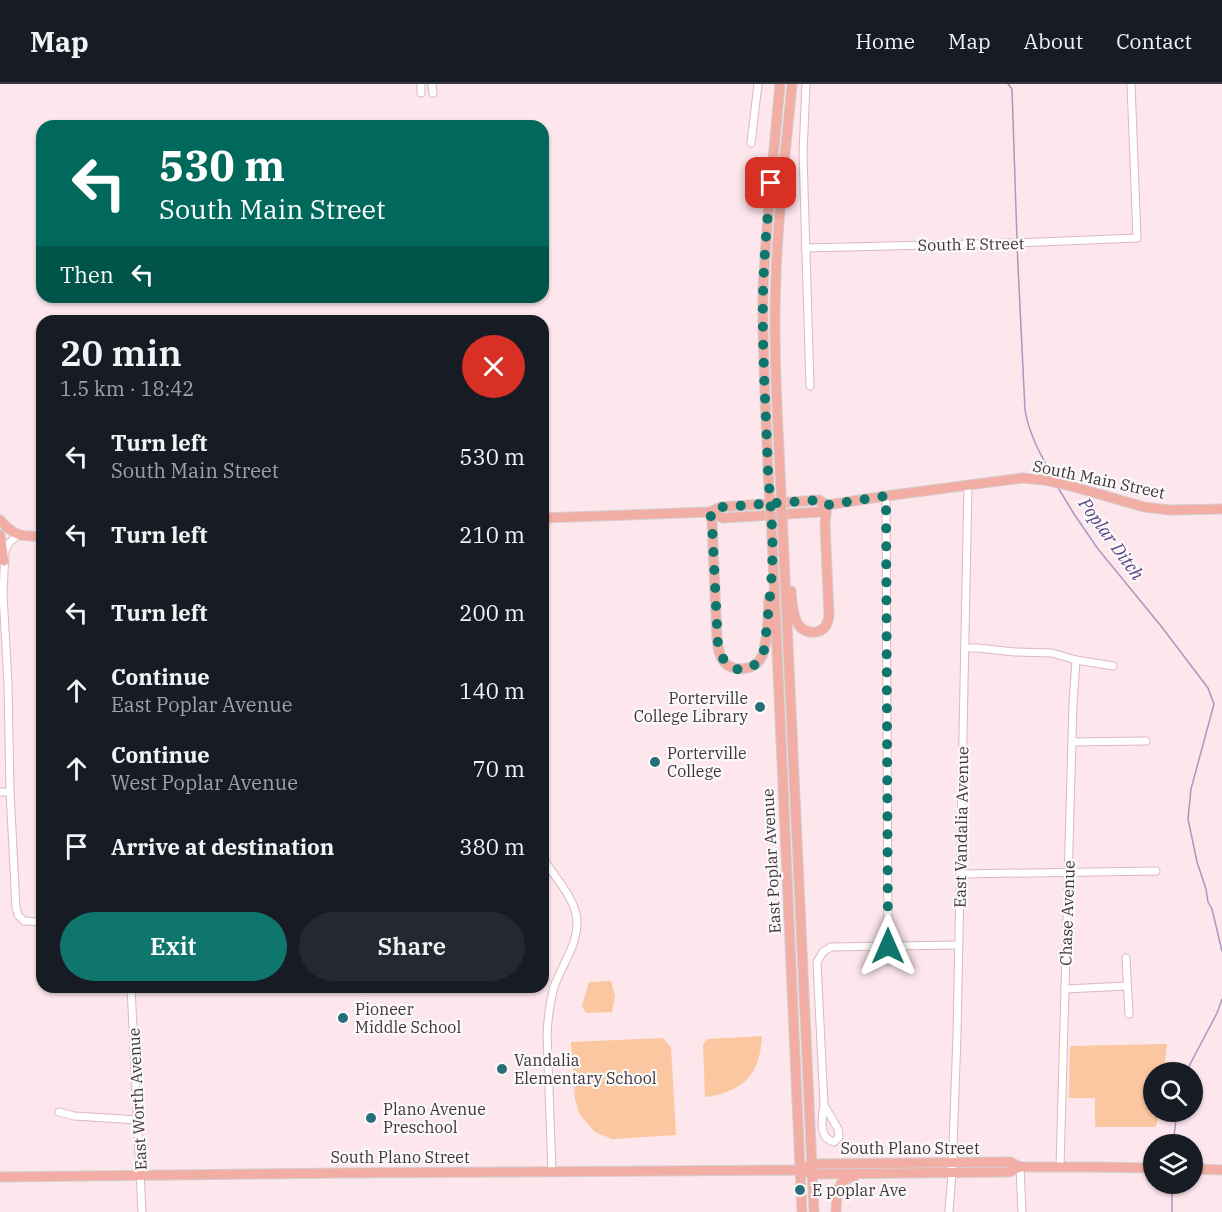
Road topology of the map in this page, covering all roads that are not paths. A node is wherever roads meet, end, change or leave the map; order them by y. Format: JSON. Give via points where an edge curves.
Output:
{"nodes":[{"id":1,"x":421,"y":84,"type":"edge"},
{"id":2,"x":432,"y":84,"type":"edge"},
{"id":3,"x":758,"y":84,"type":"edge"},
{"id":4,"x":780,"y":84,"type":"edge"},
{"id":5,"x":792,"y":84,"type":"edge"},
{"id":6,"x":806,"y":84,"type":"edge"},
{"id":7,"x":1131,"y":84,"type":"edge"},
{"id":8,"x":421,"y":93,"type":"dead end"},
{"id":9,"x":433,"y":93,"type":"dead end"},
{"id":10,"x":751,"y":143,"type":"dead end"},
{"id":11,"x":805,"y":248,"type":"junction"},
{"id":12,"x":810,"y":386,"type":"dead end"},
{"id":13,"x":968,"y":485,"type":"junction"},
{"id":14,"x":886,"y":496,"type":"junction"},
{"id":15,"x":827,"y":505,"type":"junction"},
{"id":16,"x":1222,"y":509,"type":"edge"},
{"id":17,"x":710,"y":512,"type":"junction"},
{"id":18,"x":549,"y":518,"type":"edge"},
{"id":19,"x":0,"y":520,"type":"edge"},
{"id":20,"x":0,"y":535,"type":"edge"},
{"id":21,"x":18,"y":535,"type":"junction"},
{"id":22,"x":783,"y":535,"type":"junction"},
{"id":23,"x":36,"y":536,"type":"edge"},
{"id":24,"x":4,"y":561,"type":"junction"},
{"id":25,"x":772,"y":566,"type":"junction"},
{"id":26,"x":2,"y":595,"type":"edge"},
{"id":27,"x":965,"y":648,"type":"junction"},
{"id":28,"x":1076,"y":660,"type":"junction"},
{"id":29,"x":1113,"y":666,"type":"dead end"},
{"id":30,"x":4,"y":683,"type":"edge"},
{"id":31,"x":1146,"y":741,"type":"dead end"},
{"id":32,"x":1072,"y":742,"type":"junction"},
{"id":33,"x":0,"y":792,"type":"edge"},
{"id":34,"x":10,"y":792,"type":"junction"},
{"id":35,"x":549,"y":867,"type":"edge"},
{"id":36,"x":1156,"y":871,"type":"dead end"},
{"id":37,"x":1069,"y":872,"type":"junction"},
{"id":38,"x":961,"y":874,"type":"junction"},
{"id":39,"x":36,"y":922,"type":"edge"},
{"id":40,"x":958,"y":945,"type":"junction"},
{"id":41,"x":888,"y":946,"type":"junction"},
{"id":42,"x":1126,"y":958,"type":"dead end"},
{"id":43,"x":1127,"y":986,"type":"junction"},
{"id":44,"x":1065,"y":988,"type":"junction"},
{"id":45,"x":131,"y":993,"type":"edge"},
{"id":46,"x":1129,"y":1014,"type":"dead end"},
{"id":47,"x":824,"y":1105,"type":"junction"},
{"id":48,"x":59,"y":1112,"type":"dead end"},
{"id":49,"x":138,"y":1120,"type":"junction"},
{"id":50,"x":1020,"y":1167,"type":"junction"},
{"id":51,"x":1060,"y":1167,"type":"junction"},
{"id":52,"x":952,"y":1168,"type":"junction"},
{"id":53,"x":1143,"y":1168,"type":"edge"},
{"id":54,"x":812,"y":1169,"type":"junction"},
{"id":55,"x":800,"y":1170,"type":"junction"},
{"id":56,"x":1203,"y":1170,"type":"edge"},
{"id":57,"x":1222,"y":1170,"type":"edge"},
{"id":58,"x":552,"y":1172,"type":"junction"},
{"id":59,"x":866,"y":1173,"type":"junction"},
{"id":60,"x":141,"y":1176,"type":"junction"},
{"id":61,"x":0,"y":1177,"type":"edge"},
{"id":62,"x":142,"y":1212,"type":"edge"},
{"id":63,"x":802,"y":1212,"type":"edge"},
{"id":64,"x":814,"y":1212,"type":"edge"},
{"id":65,"x":836,"y":1212,"type":"edge"},
{"id":66,"x":949,"y":1212,"type":"edge"},
{"id":67,"x":1022,"y":1212,"type":"edge"}],
"edges":[{"from":1,"to":8,"type":"street"},
{"from":2,"to":9,"type":"street"},
{"from":3,"to":10,"type":"street"},
{"from":4,"to":25,"type":"main road","name":"East Poplar Avenue","bridge":true,"via":[[763,292]]},
{"from":5,"to":22,"type":"main road","name":"East Poplar Avenue","bridge":true,"via":[[775,285]]},
{"from":6,"to":11,"type":"street"},
{"from":7,"to":11,"type":"street","name":"South E Street","via":[[1137,238]]},
{"from":11,"to":12,"type":"street"},
{"from":13,"to":14,"type":"main road","name":"South Main Street"},
{"from":13,"to":16,"type":"main road","name":"South Main Street","via":[[1016,478],[1044,480],[1144,507]]},
{"from":13,"to":27,"type":"street","name":"East Vandalia Avenue"},
{"from":14,"to":15,"type":"main road","name":"South Main Street"},
{"from":14,"to":41,"type":"street"},
{"from":15,"to":17,"type":"main road","name":"South Main Street","via":[[819,500],[722,507]]},
{"from":15,"to":22,"type":"main road","via":[[829,616],[819,631],[805,630],[796,620]]},
{"from":17,"to":18,"type":"main road","name":"South Main Street"},
{"from":17,"to":25,"type":"main road","via":[[718,646],[725,664],[733,668],[751,667],[762,655]]},
{"from":19,"to":21,"type":"main road"},
{"from":20,"to":24,"type":"main road"},
{"from":21,"to":23,"type":"main road"},
{"from":21,"to":24,"type":"street","via":[[6,547]]},
{"from":22,"to":54,"type":"main road","name":"East Poplar Avenue"},
{"from":24,"to":26,"type":"street"},
{"from":25,"to":55,"type":"main road","name":"East Poplar Avenue"},
{"from":26,"to":30,"type":"street"},
{"from":27,"to":28,"type":"street","via":[[1052,653]]},
{"from":27,"to":38,"type":"street","name":"East Vandalia Avenue"},
{"from":28,"to":29,"type":"street"},
{"from":28,"to":32,"type":"street","name":"Chase Avenue"},
{"from":30,"to":34,"type":"street"},
{"from":31,"to":32,"type":"street"},
{"from":32,"to":37,"type":"street","name":"Chase Avenue"},
{"from":33,"to":34,"type":"street"},
{"from":34,"to":39,"type":"street","via":[[16,907],[24,921]]},
{"from":35,"to":58,"type":"street","via":[[568,896],[578,924],[549,1013]]},
{"from":36,"to":37,"type":"street"},
{"from":37,"to":38,"type":"street"},
{"from":37,"to":44,"type":"street","name":"Chase Avenue"},
{"from":38,"to":40,"type":"street","name":"East Vandalia Avenue"},
{"from":40,"to":41,"type":"street"},
{"from":40,"to":52,"type":"street","name":"East Vandalia Avenue"},
{"from":41,"to":47,"type":"street","via":[[831,947],[817,962]]},
{"from":42,"to":43,"type":"street"},
{"from":43,"to":44,"type":"street"},
{"from":43,"to":46,"type":"street"},
{"from":44,"to":51,"type":"street","name":"Chase Avenue"},
{"from":45,"to":49,"type":"street","name":"East Worth Avenue"},
{"from":47,"to":47,"type":"street","via":[[838,1129],[839,1137],[834,1142],[823,1132]]},
{"from":48,"to":49,"type":"street"},
{"from":49,"to":60,"type":"street","name":"East Worth Avenue"},
{"from":50,"to":51,"type":"main road","name":"South Plano Street"},
{"from":50,"to":52,"type":"main road","name":"South Plano Street","via":[[1010,1162]]},
{"from":50,"to":67,"type":"street"},
{"from":51,"to":53,"type":"main road","name":"South Plano Street"},
{"from":52,"to":54,"type":"main road","name":"South Plano Street"},
{"from":52,"to":59,"type":"main road","name":"South Plano Street"},
{"from":52,"to":66,"type":"street","name":"East Vandalia Avenue"},
{"from":54,"to":55,"type":"main road","name":"South Plano Street"},
{"from":54,"to":59,"type":"main road","name":"South Plano Street"},
{"from":54,"to":64,"type":"main road","name":"East Poplar Avenue"},
{"from":55,"to":58,"type":"main road","name":"South Plano Street"},
{"from":55,"to":63,"type":"main road","name":"East Poplar Avenue"},
{"from":56,"to":57,"type":"main road"},
{"from":58,"to":60,"type":"main road","name":"South Plano Street"},
{"from":59,"to":65,"type":"main road","via":[[842,1182]]},
{"from":60,"to":61,"type":"main road","name":"South Plano Street"},
{"from":60,"to":62,"type":"street","name":"East Worth Avenue"}]}
